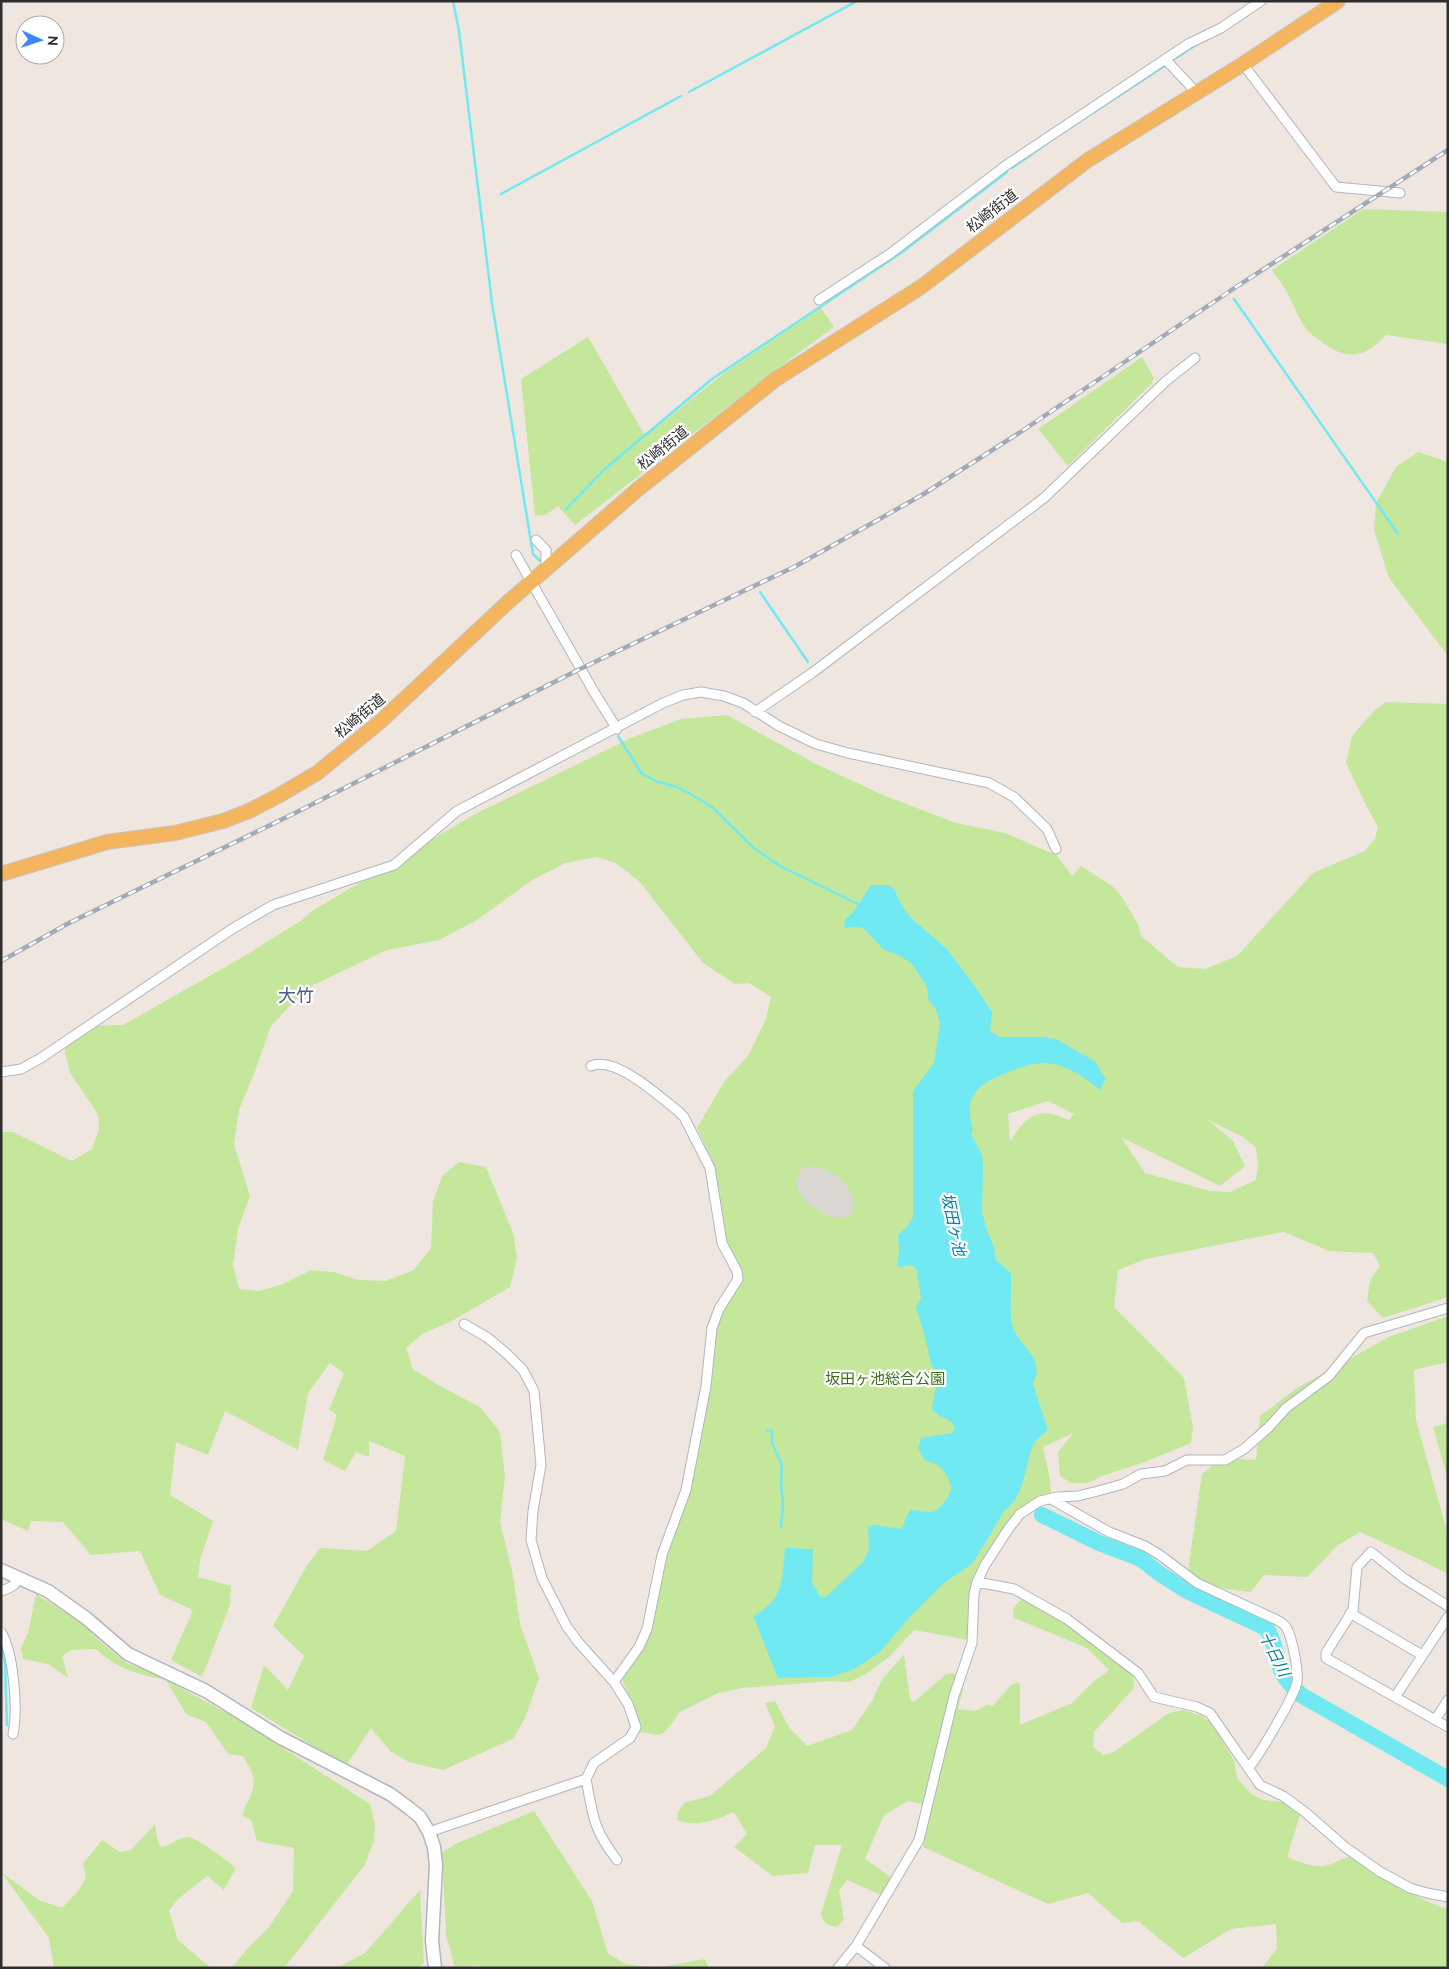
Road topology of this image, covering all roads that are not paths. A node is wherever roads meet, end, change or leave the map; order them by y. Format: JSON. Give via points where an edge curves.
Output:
{"nodes":[{"id":1,"x":1261,"y":1,"type":"edge"},
{"id":2,"x":1338,"y":1,"type":"edge"},
{"id":3,"x":1166,"y":60,"type":"junction"},
{"id":4,"x":1243,"y":64,"type":"junction"},
{"id":5,"x":1196,"y":93,"type":"junction"},
{"id":6,"x":1400,"y":193,"type":"dead end"},
{"id":7,"x":819,"y":300,"type":"dead end"},
{"id":8,"x":1195,"y":358,"type":"dead end"},
{"id":9,"x":536,"y":540,"type":"dead end"},
{"id":10,"x":516,"y":555,"type":"dead end"},
{"id":11,"x":546,"y":570,"type":"junction"},
{"id":12,"x":531,"y":583,"type":"junction"},
{"id":13,"x":755,"y":712,"type":"junction"},
{"id":14,"x":617,"y":728,"type":"junction"},
{"id":15,"x":1056,"y":848,"type":"dead end"},
{"id":16,"x":1,"y":874,"type":"edge"},
{"id":17,"x":591,"y":1066,"type":"dead end"},
{"id":18,"x":1,"y":1072,"type":"edge"},
{"id":19,"x":1448,"y":1308,"type":"edge"},
{"id":20,"x":464,"y":1324,"type":"dead end"},
{"id":21,"x":1051,"y":1499,"type":"junction"},
{"id":22,"x":1,"y":1570,"type":"edge"},
{"id":23,"x":18,"y":1577,"type":"junction"},
{"id":24,"x":977,"y":1582,"type":"junction"},
{"id":25,"x":1,"y":1591,"type":"edge"},
{"id":26,"x":1448,"y":1606,"type":"edge"},
{"id":27,"x":1350,"y":1613,"type":"junction"},
{"id":28,"x":1448,"y":1617,"type":"edge"},
{"id":29,"x":1,"y":1632,"type":"edge"},
{"id":30,"x":1422,"y":1655,"type":"junction"},
{"id":31,"x":614,"y":1682,"type":"junction"},
{"id":32,"x":1395,"y":1697,"type":"junction"},
{"id":33,"x":1448,"y":1700,"type":"edge"},
{"id":34,"x":1435,"y":1720,"type":"junction"},
{"id":35,"x":1448,"y":1727,"type":"edge"},
{"id":36,"x":13,"y":1734,"type":"dead end"},
{"id":37,"x":1248,"y":1768,"type":"junction"},
{"id":38,"x":586,"y":1778,"type":"junction"},
{"id":39,"x":429,"y":1832,"type":"junction"},
{"id":40,"x":617,"y":1860,"type":"dead end"},
{"id":41,"x":1448,"y":1897,"type":"edge"},
{"id":42,"x":856,"y":1946,"type":"junction"},
{"id":43,"x":435,"y":1968,"type":"edge"},
{"id":44,"x":838,"y":1968,"type":"edge"},
{"id":45,"x":885,"y":1968,"type":"edge"}],
"edges":[{"from":1,"to":3,"type":"street"},
{"from":2,"to":4,"type":"main road","name":"松崎街道"},
{"from":3,"to":5,"type":"street"},
{"from":3,"to":7,"type":"street","via":[[1005,166],[891,254]]},
{"from":4,"to":5,"type":"main road","name":"松崎街道"},
{"from":4,"to":6,"type":"street","via":[[1336,187]]},
{"from":5,"to":11,"type":"main road","name":"松崎街道","via":[[1088,160],[921,286],[776,379],[644,484]]},
{"from":8,"to":13,"type":"street","via":[[1166,381],[1044,498],[812,673]]},
{"from":9,"to":11,"type":"street","via":[[546,550]]},
{"from":10,"to":12,"type":"street"},
{"from":11,"to":12,"type":"main road","name":"松崎街道"},
{"from":12,"to":14,"type":"street"},
{"from":12,"to":16,"type":"main road","name":"松崎街道","via":[[381,721],[317,773],[278,796],[223,821],[175,833],[107,842]]},
{"from":13,"to":14,"type":"street","via":[[743,703],[701,692],[663,703]]},
{"from":13,"to":15,"type":"street","via":[[816,744],[989,783],[1014,797],[1047,828]]},
{"from":14,"to":18,"type":"street","via":[[457,811],[394,865],[273,905],[232,929],[41,1058],[21,1069]]},
{"from":17,"to":31,"type":"street","via":[[604,1064],[624,1071],[684,1117],[710,1168],[722,1243],[738,1277],[712,1328],[706,1386],[686,1490],[662,1555],[647,1629],[639,1647]]},
{"from":19,"to":21,"type":"street","via":[[1364,1333],[1329,1376],[1286,1408],[1244,1449],[1225,1460],[1187,1460],[1165,1470],[1141,1474],[1123,1484]]},
{"from":20,"to":31,"type":"street","via":[[507,1354],[523,1370],[534,1391],[542,1465],[531,1540],[542,1578],[567,1627]]},
{"from":21,"to":24,"type":"street","via":[[1040,1501],[1020,1514],[994,1550]]},
{"from":21,"to":37,"type":"street","via":[[1109,1532],[1144,1546],[1197,1583],[1280,1621],[1287,1629],[1295,1658],[1296,1689]]},
{"from":22,"to":23,"type":"street"},
{"from":23,"to":25,"type":"street","via":[[17,1583]]},
{"from":23,"to":39,"type":"street","via":[[65,1603],[128,1654],[206,1691],[281,1738],[390,1794],[420,1818]]},
{"from":24,"to":37,"type":"street","via":[[1014,1588],[1067,1620],[1138,1673],[1154,1697],[1210,1713]]},
{"from":24,"to":42,"type":"street","via":[[972,1643],[946,1723],[919,1840]]},
{"from":26,"to":27,"type":"street","via":[[1405,1579],[1371,1552],[1357,1567]]},
{"from":27,"to":30,"type":"street"},
{"from":27,"to":32,"type":"street","via":[[1326,1658]]},
{"from":28,"to":30,"type":"street"},
{"from":29,"to":36,"type":"street","via":[[10,1658],[15,1702]]},
{"from":30,"to":32,"type":"street"},
{"from":31,"to":38,"type":"street","via":[[628,1704],[636,1727],[630,1738],[594,1763]]},
{"from":32,"to":34,"type":"street"},
{"from":33,"to":34,"type":"street"},
{"from":34,"to":35,"type":"street"},
{"from":37,"to":41,"type":"street","via":[[1260,1785],[1298,1806],[1345,1847],[1379,1871],[1410,1888]]},
{"from":38,"to":39,"type":"street"},
{"from":38,"to":40,"type":"street","via":[[595,1824]]},
{"from":39,"to":43,"type":"street","via":[[436,1865],[432,1922]]},
{"from":42,"to":44,"type":"street"},
{"from":42,"to":45,"type":"street"}]}
